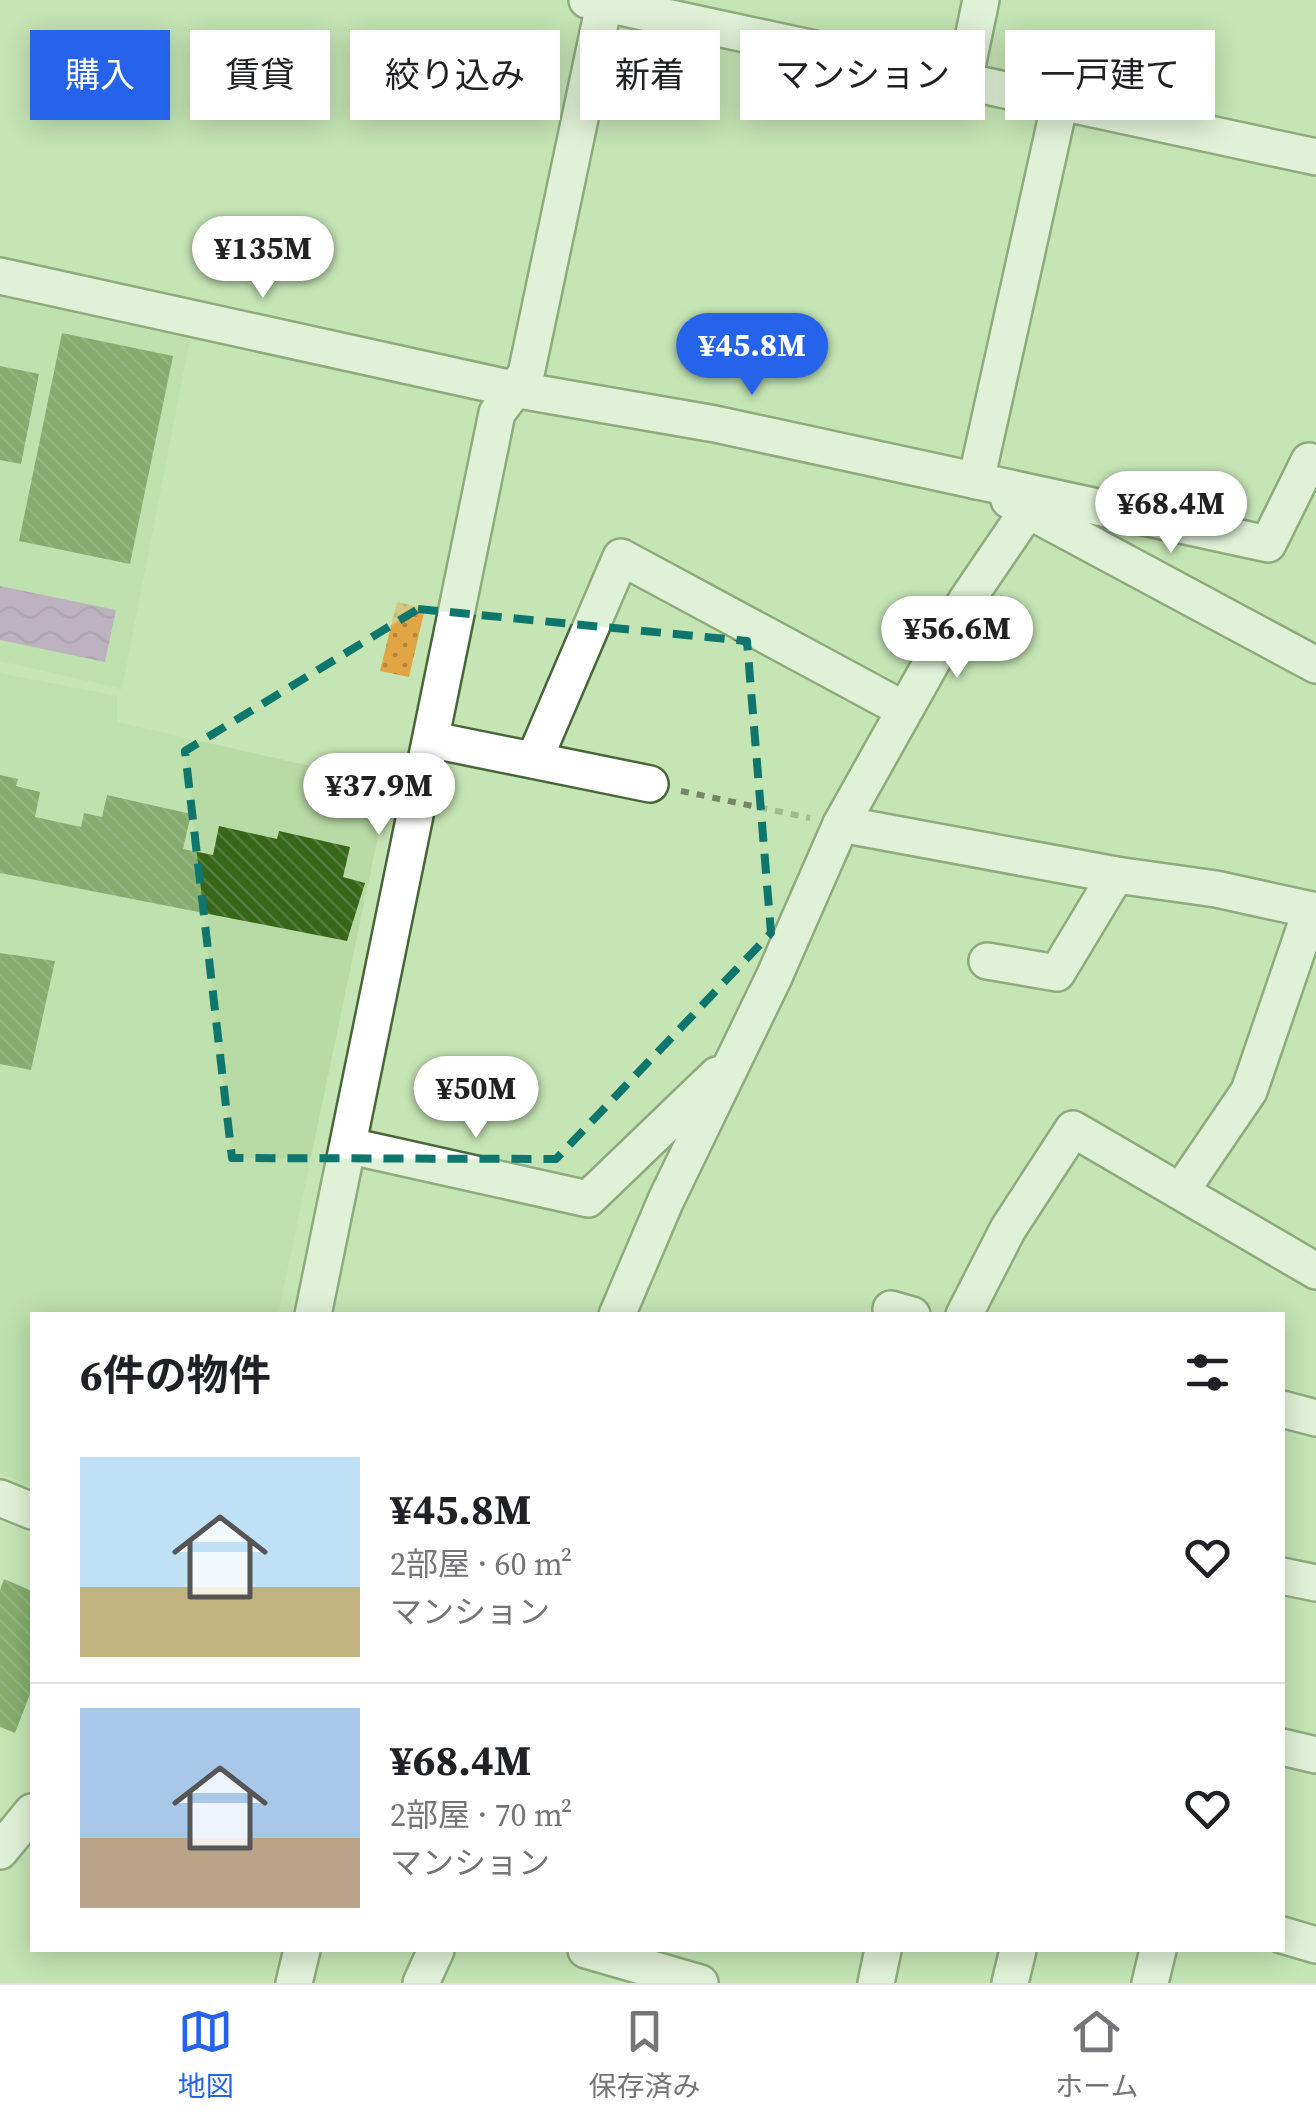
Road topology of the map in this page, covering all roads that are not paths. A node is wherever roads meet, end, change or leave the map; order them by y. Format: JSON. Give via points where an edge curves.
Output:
{"nodes":[{"id":1,"x":981,"y":0,"type":"edge"},
{"id":2,"x":599,"y":1,"type":"edge"},
{"id":3,"x":975,"y":30,"type":"edge"},
{"id":4,"x":740,"y":32,"type":"edge"},
{"id":5,"x":1056,"y":120,"type":"edge"},
{"id":6,"x":1142,"y":120,"type":"edge"},
{"id":7,"x":1316,"y":158,"type":"edge"},
{"id":8,"x":0,"y":276,"type":"edge"},
{"id":9,"x":513,"y":389,"type":"junction"},
{"id":10,"x":1316,"y":464,"type":"edge"},
{"id":11,"x":976,"y":481,"type":"junction"},
{"id":12,"x":1028,"y":510,"type":"junction"},
{"id":13,"x":1316,"y":665,"type":"edge"},
{"id":14,"x":903,"y":709,"type":"junction"},
{"id":15,"x":432,"y":740,"type":"junction"},
{"id":16,"x":534,"y":760,"type":"junction"},
{"id":17,"x":650,"y":784,"type":"road end"},
{"id":18,"x":841,"y":824,"type":"junction"},
{"id":19,"x":1116,"y":875,"type":"junction"},
{"id":20,"x":1314,"y":911,"type":"edge"},
{"id":21,"x":987,"y":962,"type":"dead end"},
{"id":22,"x":732,"y":1061,"type":"junction"},
{"id":23,"x":350,"y":1146,"type":"junction"},
{"id":24,"x":1181,"y":1191,"type":"junction"},
{"id":25,"x":1316,"y":1271,"type":"edge"},
{"id":26,"x":314,"y":1312,"type":"edge"},
{"id":27,"x":618,"y":1312,"type":"edge"},
{"id":28,"x":966,"y":1312,"type":"edge"},
{"id":29,"x":1285,"y":1410,"type":"edge"},
{"id":30,"x":1316,"y":1418,"type":"edge"},
{"id":31,"x":0,"y":1498,"type":"edge"},
{"id":32,"x":30,"y":1509,"type":"edge"},
{"id":33,"x":1285,"y":1577,"type":"edge"},
{"id":34,"x":1316,"y":1583,"type":"edge"},
{"id":35,"x":1285,"y":1747,"type":"edge"},
{"id":36,"x":1316,"y":1755,"type":"edge"},
{"id":37,"x":30,"y":1814,"type":"edge"},
{"id":38,"x":0,"y":1851,"type":"edge"},
{"id":39,"x":1285,"y":1935,"type":"edge"},
{"id":40,"x":1316,"y":1945,"type":"edge"},
{"id":41,"x":302,"y":1952,"type":"edge"},
{"id":42,"x":435,"y":1952,"type":"edge"},
{"id":43,"x":593,"y":1952,"type":"edge"},
{"id":44,"x":884,"y":1952,"type":"edge"},
{"id":45,"x":1018,"y":1952,"type":"edge"},
{"id":46,"x":1158,"y":1952,"type":"edge"},
{"id":47,"x":294,"y":1983,"type":"edge"},
{"id":48,"x":421,"y":1983,"type":"edge"},
{"id":49,"x":700,"y":1983,"type":"edge"},
{"id":50,"x":876,"y":1983,"type":"edge"},
{"id":51,"x":1010,"y":1983,"type":"edge"},
{"id":52,"x":1150,"y":1983,"type":"edge"}],
"edges":[{"from":1,"to":3,"type":"street"},
{"from":2,"to":4,"type":"street"},
{"from":2,"to":9,"type":"street","via":[[526,374]]},
{"from":5,"to":11,"type":"street"},
{"from":6,"to":7,"type":"street"},
{"from":8,"to":9,"type":"street"},
{"from":9,"to":11,"type":"street","via":[[715,424]]},
{"from":9,"to":15,"type":"street","via":[[498,413]]},
{"from":10,"to":11,"type":"street","via":[[1309,461],[1268,544]]},
{"from":11,"to":12,"type":"street"},
{"from":12,"to":13,"type":"street"},
{"from":12,"to":14,"type":"street"},
{"from":14,"to":16,"type":"street","via":[[621,557]]},
{"from":14,"to":18,"type":"street"},
{"from":15,"to":16,"type":"street"},
{"from":15,"to":23,"type":"street"},
{"from":16,"to":17,"type":"street"},
{"from":18,"to":19,"type":"street"},
{"from":18,"to":22,"type":"street"},
{"from":19,"to":20,"type":"street"},
{"from":19,"to":21,"type":"street","via":[[1057,973]]},
{"from":20,"to":24,"type":"street","via":[[1250,1092]]},
{"from":22,"to":23,"type":"street","via":[[588,1200]]},
{"from":22,"to":27,"type":"street"},
{"from":23,"to":26,"type":"street"},
{"from":24,"to":25,"type":"street"},
{"from":24,"to":28,"type":"street","via":[[1073,1129],[1008,1229]]},
{"from":29,"to":30,"type":"street"},
{"from":31,"to":32,"type":"street"},
{"from":33,"to":34,"type":"street"},
{"from":35,"to":36,"type":"street"},
{"from":37,"to":38,"type":"street"},
{"from":39,"to":40,"type":"street"},
{"from":41,"to":47,"type":"street"},
{"from":42,"to":48,"type":"street"},
{"from":43,"to":49,"type":"street"},
{"from":44,"to":50,"type":"street"},
{"from":45,"to":51,"type":"street"},
{"from":46,"to":52,"type":"street"}]}
